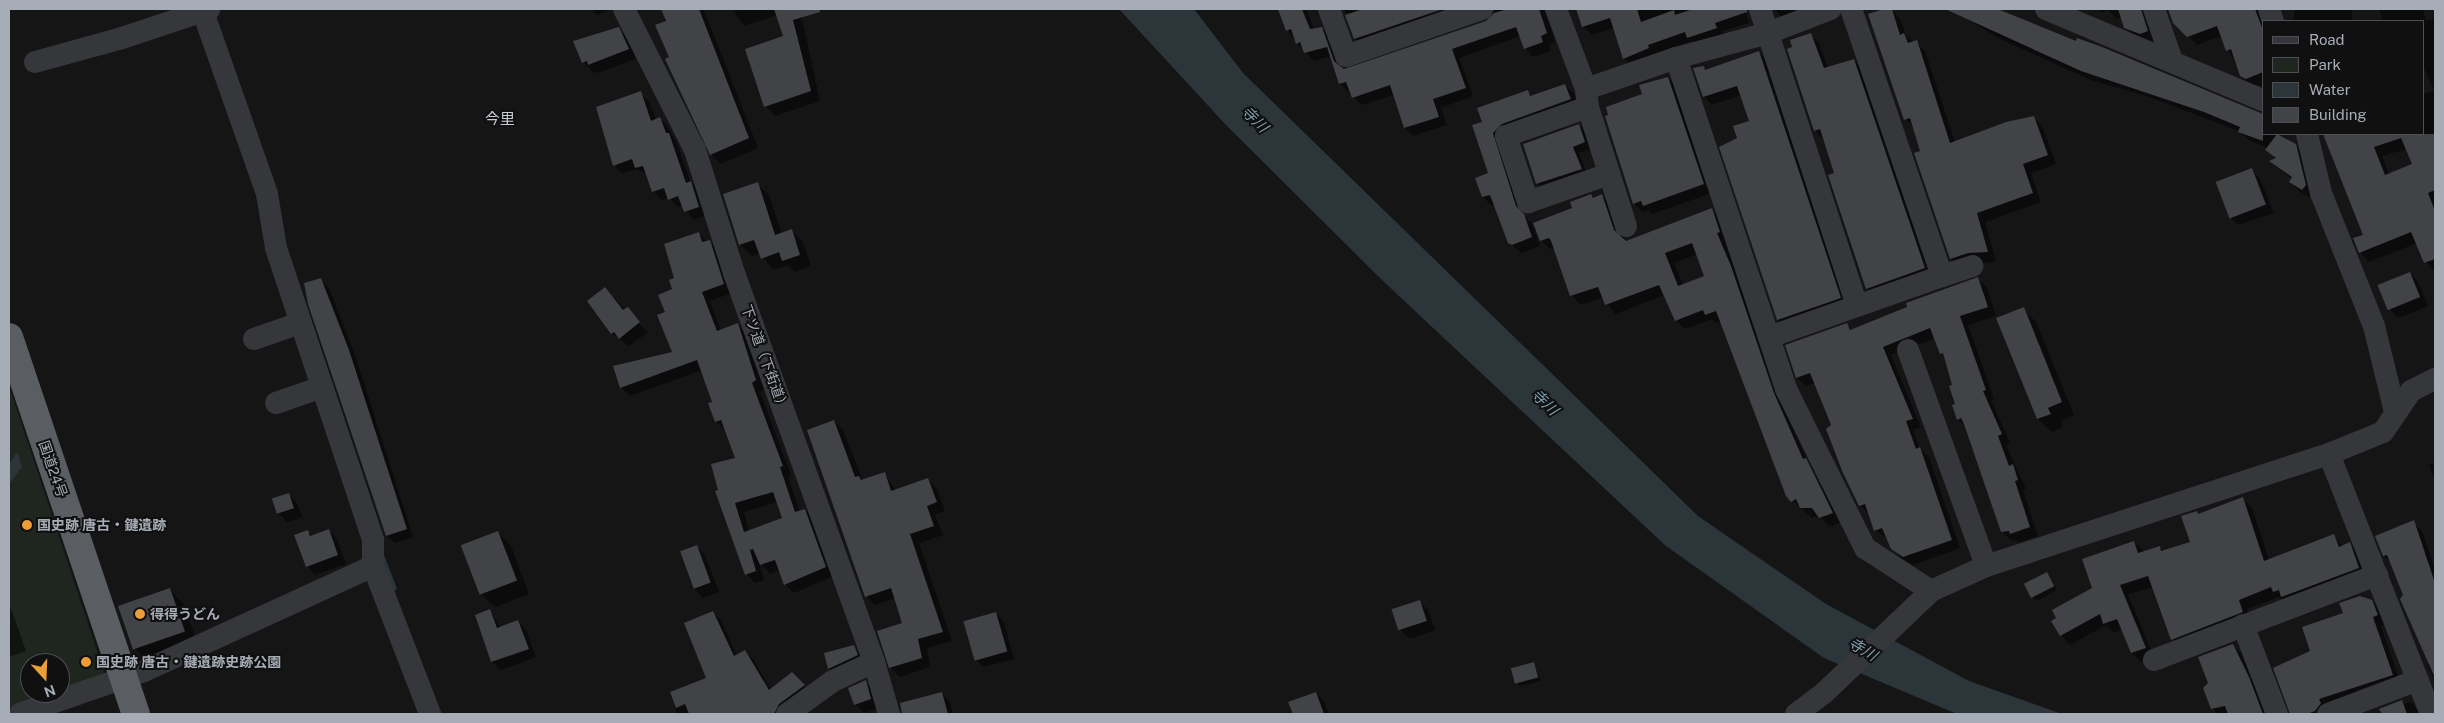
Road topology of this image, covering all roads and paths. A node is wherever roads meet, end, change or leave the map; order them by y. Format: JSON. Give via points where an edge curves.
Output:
{"nodes":[{"id":1,"x":624,"y":9,"type":"edge"},
{"id":2,"x":1329,"y":9,"type":"edge"},
{"id":3,"x":1482,"y":9,"type":"edge"},
{"id":4,"x":1556,"y":9,"type":"edge"},
{"id":5,"x":1760,"y":9,"type":"edge"},
{"id":6,"x":1831,"y":9,"type":"edge"},
{"id":7,"x":1851,"y":9,"type":"edge"},
{"id":8,"x":2046,"y":9,"type":"edge"},
{"id":9,"x":2154,"y":9,"type":"edge"},
{"id":10,"x":205,"y":10,"type":"edge"},
{"id":11,"x":1768,"y":33,"type":"junction"},
{"id":12,"x":1676,"y":58,"type":"junction"},
{"id":13,"x":35,"y":62,"type":"dead end"},
{"id":14,"x":2172,"y":62,"type":"junction"},
{"id":15,"x":1587,"y":98,"type":"junction"},
{"id":16,"x":2262,"y":100,"type":"edge"},
{"id":17,"x":2307,"y":135,"type":"edge"},
{"id":18,"x":1609,"y":174,"type":"junction"},
{"id":19,"x":1626,"y":226,"type":"dead end"},
{"id":20,"x":1972,"y":266,"type":"dead end"},
{"id":21,"x":1942,"y":276,"type":"junction"},
{"id":22,"x":1857,"y":305,"type":"junction"},
{"id":23,"x":300,"y":323,"type":"junction"},
{"id":24,"x":9,"y":337,"type":"edge"},
{"id":25,"x":1769,"y":337,"type":"junction"},
{"id":26,"x":254,"y":340,"type":"dead end"},
{"id":27,"x":1908,"y":350,"type":"dead end"},
{"id":28,"x":2435,"y":379,"type":"edge"},
{"id":29,"x":322,"y":386,"type":"junction"},
{"id":30,"x":276,"y":404,"type":"dead end"},
{"id":31,"x":2395,"y":412,"type":"junction"},
{"id":32,"x":2329,"y":454,"type":"junction"},
{"id":33,"x":373,"y":566,"type":"junction"},
{"id":34,"x":1986,"y":566,"type":"junction"},
{"id":35,"x":2377,"y":575,"type":"junction"},
{"id":36,"x":1931,"y":591,"type":"junction"},
{"id":37,"x":2243,"y":625,"type":"junction"},
{"id":38,"x":2154,"y":660,"type":"dead end"},
{"id":39,"x":874,"y":662,"type":"junction"},
{"id":40,"x":124,"y":678,"type":"junction"},
{"id":41,"x":2418,"y":680,"type":"junction"},
{"id":42,"x":20,"y":714,"type":"edge"},
{"id":43,"x":136,"y":714,"type":"edge"},
{"id":44,"x":430,"y":714,"type":"edge"},
{"id":45,"x":787,"y":714,"type":"edge"},
{"id":46,"x":889,"y":714,"type":"edge"},
{"id":47,"x":1796,"y":714,"type":"edge"},
{"id":48,"x":2277,"y":714,"type":"edge"},
{"id":49,"x":2328,"y":714,"type":"edge"},
{"id":50,"x":2431,"y":714,"type":"edge"}],
"edges":[{"from":1,"to":39,"type":"street","name":"下ツ道（下街道）","via":[[695,150],[734,273]]},
{"from":2,"to":3,"type":"street","via":[[1346,56]]},
{"from":4,"to":15,"type":"street"},
{"from":5,"to":11,"type":"street"},
{"from":6,"to":11,"type":"street"},
{"from":7,"to":21,"type":"street"},
{"from":8,"to":14,"type":"street"},
{"from":9,"to":14,"type":"street"},
{"from":10,"to":13,"type":"street"},
{"from":10,"to":23,"type":"street","via":[[267,194],[276,248]]},
{"from":11,"to":12,"type":"street"},
{"from":11,"to":22,"type":"street"},
{"from":12,"to":15,"type":"street"},
{"from":12,"to":25,"type":"street"},
{"from":14,"to":16,"type":"street"},
{"from":15,"to":18,"type":"street"},
{"from":15,"to":18,"type":"street","via":[[1506,136],[1528,202]]},
{"from":17,"to":31,"type":"street","via":[[2321,193],[2374,326]]},
{"from":18,"to":19,"type":"street"},
{"from":20,"to":21,"type":"street"},
{"from":21,"to":22,"type":"street"},
{"from":22,"to":25,"type":"street"},
{"from":23,"to":26,"type":"street"},
{"from":23,"to":29,"type":"street"},
{"from":24,"to":40,"type":"highway","name":"国道24号"},
{"from":25,"to":36,"type":"street","via":[[1786,389],[1865,548]]},
{"from":27,"to":34,"type":"street"},
{"from":28,"to":31,"type":"street","via":[[2411,391]]},
{"from":29,"to":30,"type":"street"},
{"from":29,"to":33,"type":"street","via":[[373,540]]},
{"from":31,"to":32,"type":"street","via":[[2383,432]]},
{"from":32,"to":34,"type":"street"},
{"from":32,"to":35,"type":"street"},
{"from":33,"to":40,"type":"street"},
{"from":33,"to":44,"type":"street"},
{"from":34,"to":36,"type":"street"},
{"from":35,"to":37,"type":"street"},
{"from":35,"to":41,"type":"street"},
{"from":36,"to":47,"type":"street","via":[[1824,693]]},
{"from":37,"to":38,"type":"street"},
{"from":37,"to":48,"type":"street"},
{"from":39,"to":45,"type":"street","via":[[833,681]]},
{"from":39,"to":46,"type":"street","name":"下ツ道（下街道）"},
{"from":40,"to":42,"type":"street"},
{"from":40,"to":43,"type":"highway","name":"国道24号"},
{"from":41,"to":49,"type":"street"},
{"from":41,"to":50,"type":"street"}]}
